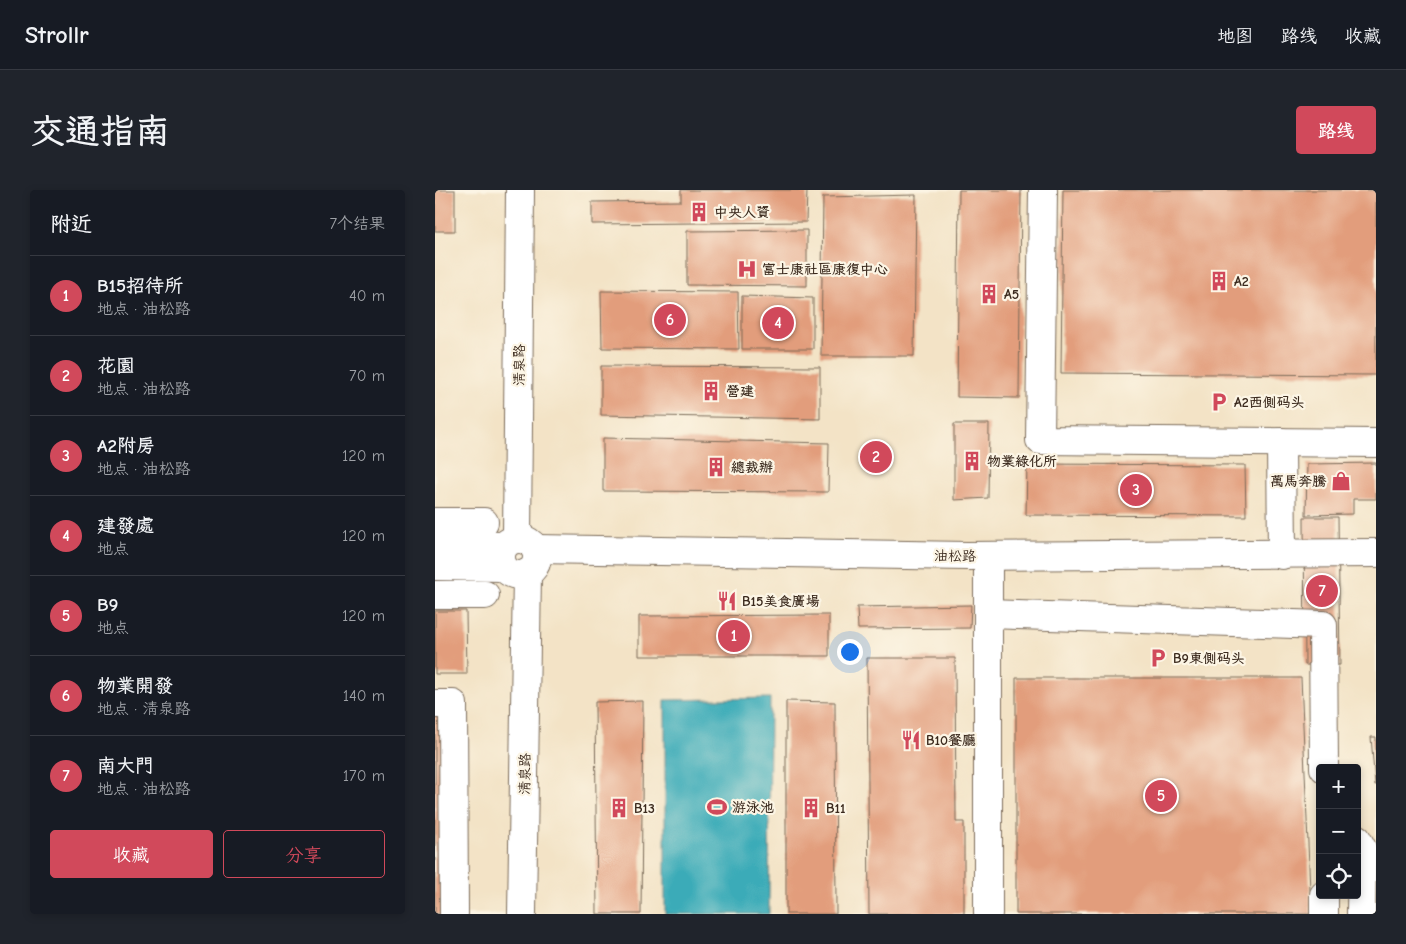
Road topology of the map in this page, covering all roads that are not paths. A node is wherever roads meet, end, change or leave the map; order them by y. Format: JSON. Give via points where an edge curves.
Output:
{"nodes":[{"id":1,"x":520,"y":190,"type":"edge"},
{"id":2,"x":1043,"y":190,"type":"edge"},
{"id":3,"x":1281,"y":442,"type":"junction"},
{"id":4,"x":1376,"y":443,"type":"edge"},
{"id":5,"x":455,"y":522,"type":"dead end"},
{"id":6,"x":484,"y":522,"type":"dead end"},
{"id":7,"x":435,"y":545,"type":"edge"},
{"id":8,"x":1376,"y":553,"type":"edge"},
{"id":9,"x":1282,"y":555,"type":"junction"},
{"id":10,"x":519,"y":559,"type":"junction"},
{"id":11,"x":988,"y":564,"type":"junction"},
{"id":12,"x":435,"y":566,"type":"edge"},
{"id":13,"x":1376,"y":569,"type":"edge"},
{"id":14,"x":435,"y":595,"type":"edge"},
{"id":15,"x":485,"y":595,"type":"dead end"},
{"id":16,"x":989,"y":614,"type":"junction"},
{"id":17,"x":435,"y":704,"type":"edge"},
{"id":18,"x":1324,"y":764,"type":"edge"},
{"id":19,"x":1361,"y":846,"type":"edge"},
{"id":20,"x":1324,"y":899,"type":"edge"},
{"id":21,"x":454,"y":914,"type":"edge"},
{"id":22,"x":507,"y":914,"type":"edge"},
{"id":23,"x":522,"y":914,"type":"edge"},
{"id":24,"x":989,"y":914,"type":"edge"},
{"id":25,"x":1324,"y":914,"type":"edge"},
{"id":26,"x":1361,"y":914,"type":"edge"}],
"edges":[{"from":1,"to":10,"type":"street","name":"清泉路"},
{"from":2,"to":3,"type":"street","via":[[1040,440]]},
{"from":3,"to":4,"type":"street"},
{"from":3,"to":9,"type":"street"},
{"from":5,"to":6,"type":"street"},
{"from":7,"to":10,"type":"street"},
{"from":8,"to":9,"type":"street","name":"油松路"},
{"from":9,"to":11,"type":"street","name":"油松路"},
{"from":10,"to":11,"type":"street","name":"油松路"},
{"from":10,"to":12,"type":"street"},
{"from":10,"to":22,"type":"street","name":"清泉路","via":[[514,611]]},
{"from":10,"to":23,"type":"street","name":"清泉路"},
{"from":11,"to":13,"type":"street","name":"油松路"},
{"from":11,"to":16,"type":"street"},
{"from":14,"to":15,"type":"street"},
{"from":16,"to":18,"type":"street","via":[[1323,625]]},
{"from":16,"to":24,"type":"street"},
{"from":17,"to":21,"type":"street","via":[[453,704]]},
{"from":19,"to":26,"type":"street"},
{"from":20,"to":25,"type":"street"}]}
